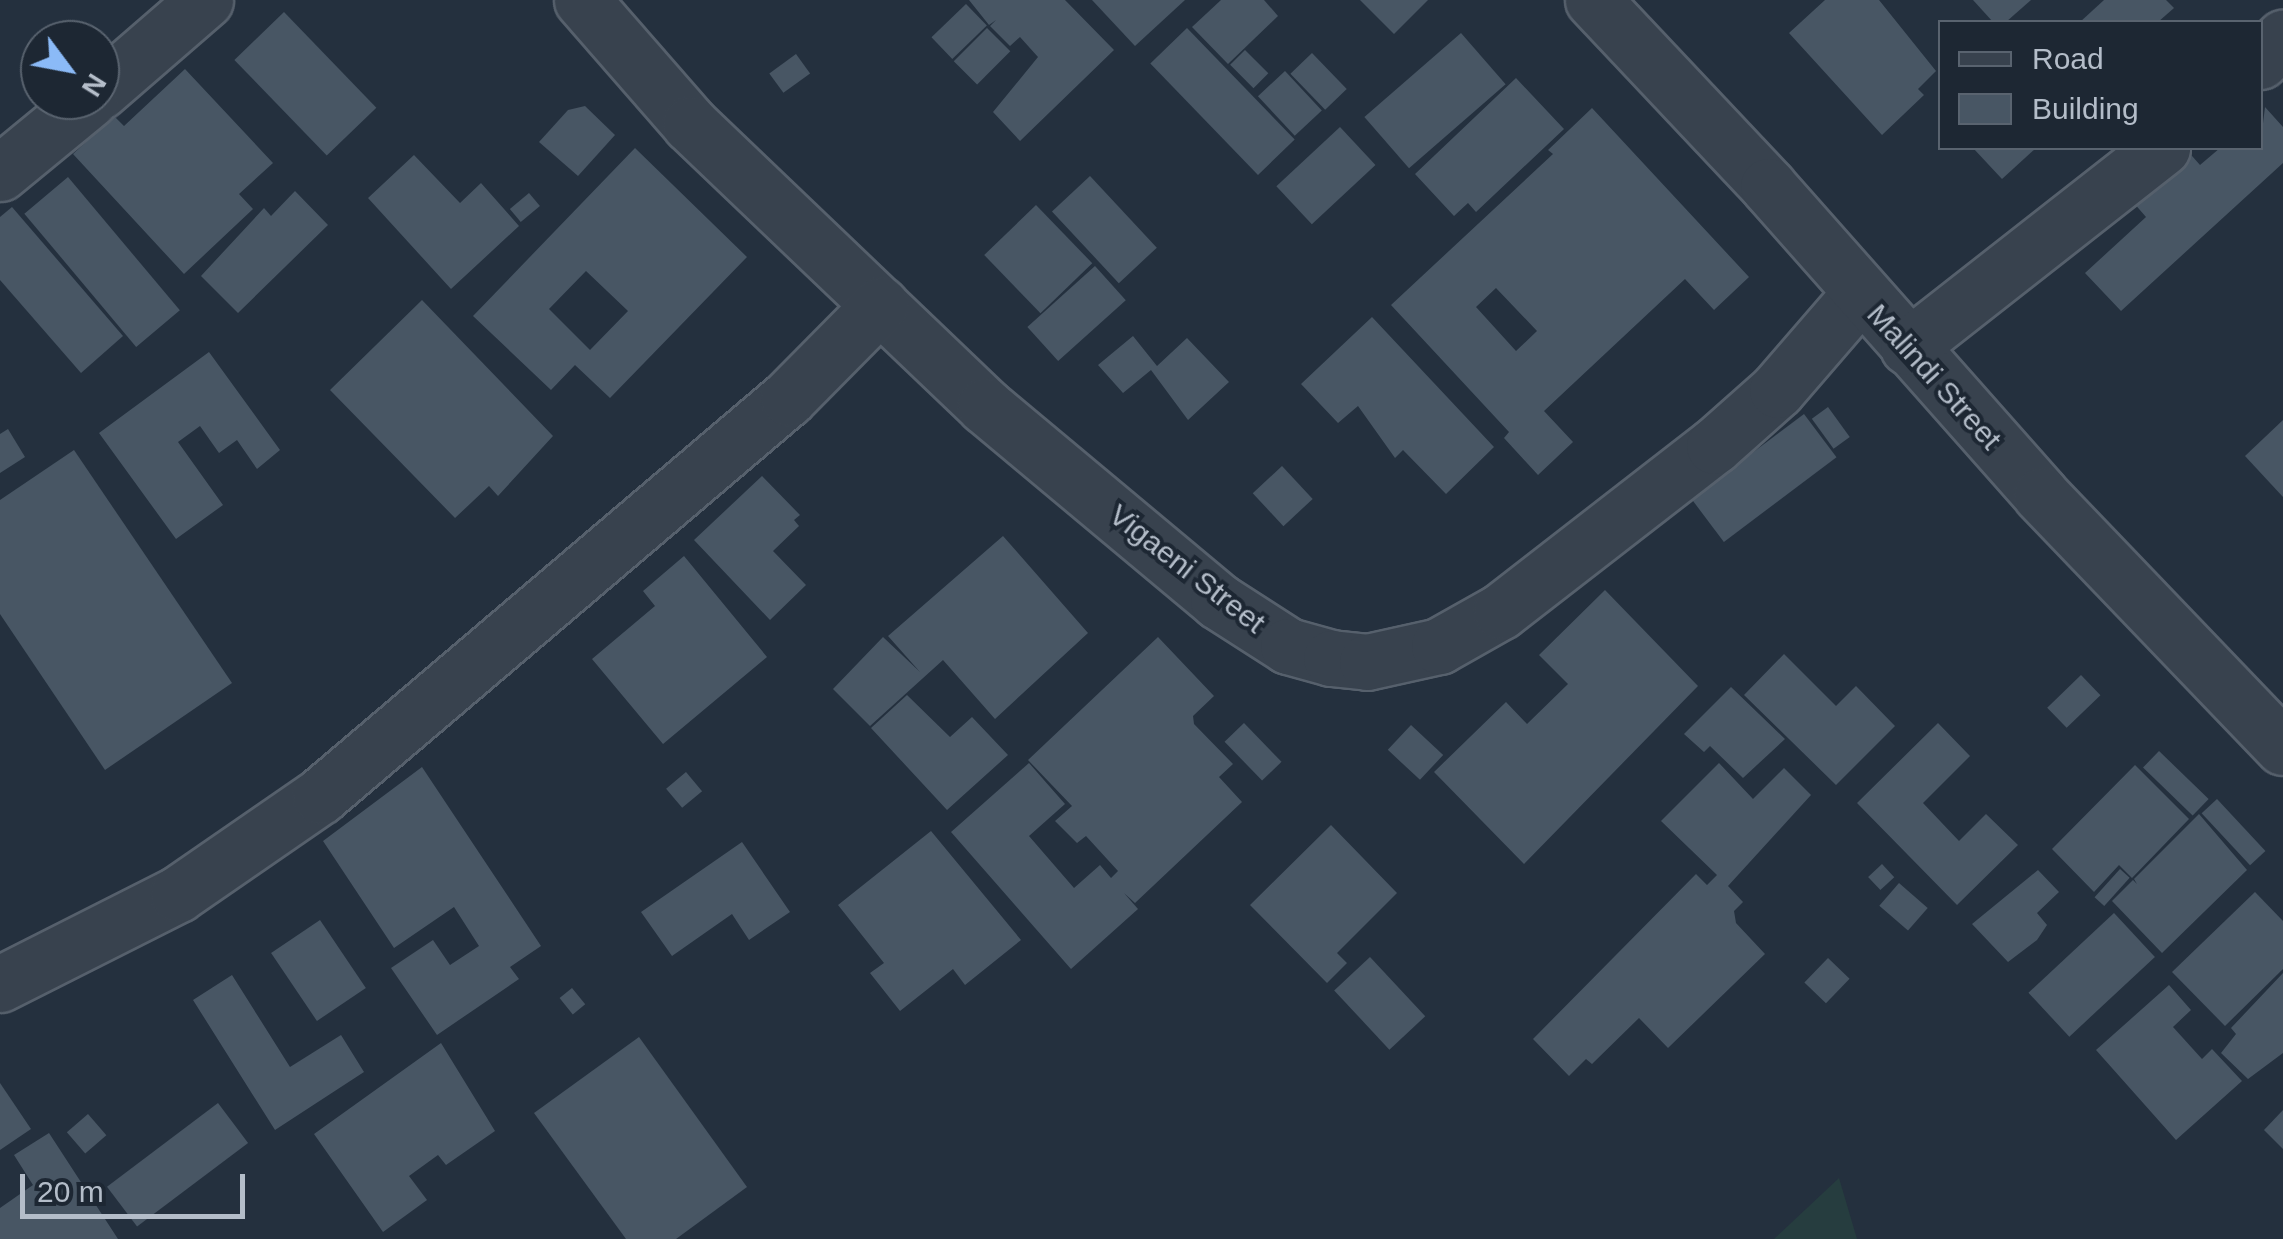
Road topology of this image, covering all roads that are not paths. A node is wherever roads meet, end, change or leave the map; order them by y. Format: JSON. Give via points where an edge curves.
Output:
{"nodes":[{"id":1,"x":205,"y":0,"type":"edge"},
{"id":2,"x":582,"y":0,"type":"edge"},
{"id":3,"x":1593,"y":0,"type":"edge"},
{"id":4,"x":2283,"y":38,"type":"edge"},
{"id":5,"x":2263,"y":58,"type":"edge"},
{"id":6,"x":120,"y":74,"type":"edge"},
{"id":7,"x":64,"y":120,"type":"edge"},
{"id":8,"x":2159,"y":150,"type":"edge"},
{"id":9,"x":0,"y":172,"type":"edge"},
{"id":10,"x":1859,"y":295,"type":"junction"},
{"id":11,"x":880,"y":305,"type":"junction"},
{"id":12,"x":1908,"y":347,"type":"junction"},
{"id":13,"x":2283,"y":747,"type":"edge"},
{"id":14,"x":0,"y":984,"type":"edge"}],
"edges":[{"from":1,"to":6,"type":"street"},
{"from":2,"to":11,"type":"street","name":"Vigaeni Street","via":[[690,124]]},
{"from":3,"to":10,"type":"street","name":"Malindi Street","via":[[1768,186]]},
{"from":4,"to":5,"type":"street"},
{"from":7,"to":9,"type":"street"},
{"from":8,"to":12,"type":"street"},
{"from":10,"to":11,"type":"street","name":"Vigaeni Street","via":[[1777,390],[1714,446],[1501,611],[1438,646],[1367,662],[1288,646],[1218,600],[985,406]]},
{"from":10,"to":12,"type":"street","name":"Malindi Street"},
{"from":11,"to":14,"type":"street","via":[[788,398],[320,796],[178,894]]},
{"from":12,"to":13,"type":"street","name":"Malindi Street"}]}
